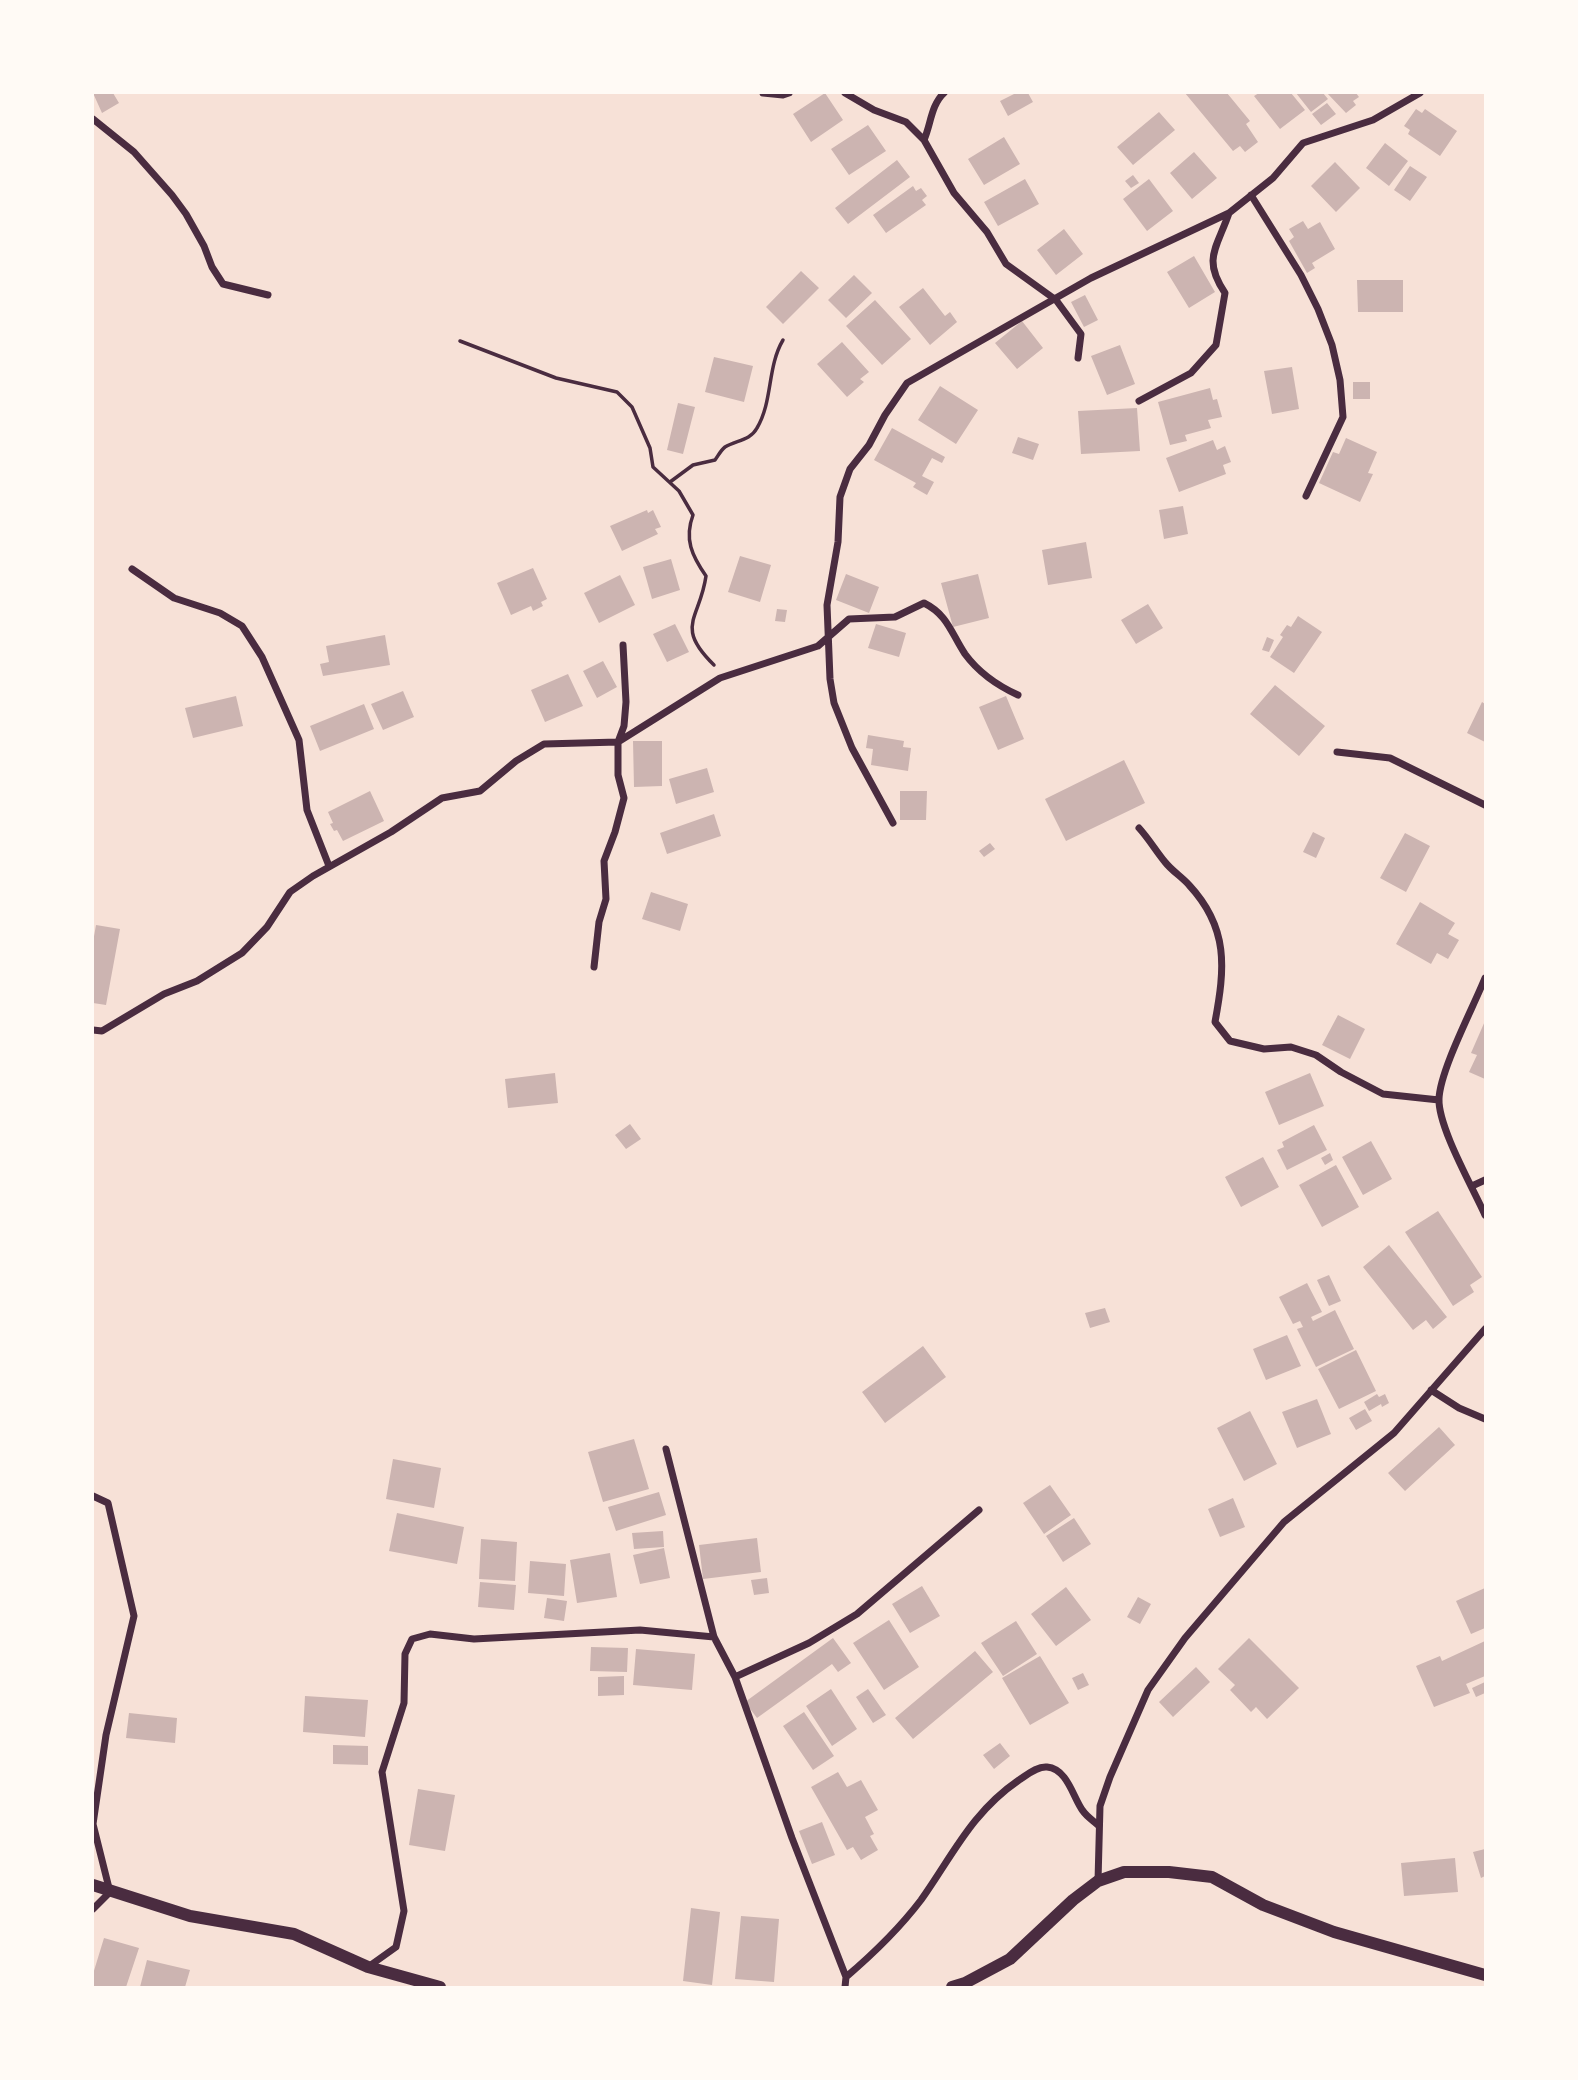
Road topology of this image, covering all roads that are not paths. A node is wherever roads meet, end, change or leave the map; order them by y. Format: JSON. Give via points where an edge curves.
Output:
{"nodes":[{"id":1,"x":763,"y":93,"type":"edge"},
{"id":2,"x":789,"y":93,"type":"edge"},
{"id":3,"x":845,"y":93,"type":"edge"},
{"id":4,"x":944,"y":93,"type":"edge"},
{"id":5,"x":1420,"y":93,"type":"edge"},
{"id":6,"x":93,"y":119,"type":"edge"},
{"id":7,"x":923,"y":140,"type":"junction"},
{"id":8,"x":1251,"y":195,"type":"junction"},
{"id":9,"x":1229,"y":213,"type":"junction"},
{"id":10,"x":268,"y":295,"type":"dead end"},
{"id":11,"x":1056,"y":300,"type":"junction"},
{"id":12,"x":1077,"y":358,"type":"dead end"},
{"id":13,"x":1139,"y":401,"type":"dead end"},
{"id":14,"x":1306,"y":496,"type":"dead end"},
{"id":15,"x":132,"y":569,"type":"dead end"},
{"id":16,"x":829,"y":639,"type":"junction"},
{"id":17,"x":623,"y":645,"type":"dead end"},
{"id":18,"x":1018,"y":695,"type":"dead end"},
{"id":19,"x":618,"y":742,"type":"junction"},
{"id":20,"x":1337,"y":752,"type":"dead end"},
{"id":21,"x":1485,"y":805,"type":"edge"},
{"id":22,"x":894,"y":824,"type":"dead end"},
{"id":23,"x":1139,"y":828,"type":"dead end"},
{"id":24,"x":329,"y":866,"type":"junction"},
{"id":25,"x":594,"y":967,"type":"dead end"},
{"id":26,"x":1485,"y":978,"type":"edge"},
{"id":27,"x":93,"y":1030,"type":"edge"},
{"id":28,"x":1439,"y":1100,"type":"junction"},
{"id":29,"x":1485,"y":1180,"type":"edge"},
{"id":30,"x":1472,"y":1185,"type":"junction"},
{"id":31,"x":1485,"y":1215,"type":"edge"},
{"id":32,"x":1485,"y":1329,"type":"edge"},
{"id":33,"x":1431,"y":1390,"type":"junction"},
{"id":34,"x":1485,"y":1419,"type":"edge"},
{"id":35,"x":666,"y":1449,"type":"dead end"},
{"id":36,"x":93,"y":1496,"type":"edge"},
{"id":37,"x":979,"y":1510,"type":"dead end"},
{"id":38,"x":714,"y":1637,"type":"junction"},
{"id":39,"x":735,"y":1677,"type":"junction"},
{"id":40,"x":1099,"y":1826,"type":"junction"},
{"id":41,"x":1098,"y":1881,"type":"junction"},
{"id":42,"x":93,"y":1885,"type":"edge"},
{"id":43,"x":110,"y":1892,"type":"junction"},
{"id":44,"x":93,"y":1909,"type":"edge"},
{"id":45,"x":368,"y":1967,"type":"junction"},
{"id":46,"x":1485,"y":1975,"type":"edge"},
{"id":47,"x":846,"y":1977,"type":"junction"},
{"id":48,"x":440,"y":1987,"type":"edge"},
{"id":49,"x":845,"y":1987,"type":"edge"},
{"id":50,"x":951,"y":1987,"type":"edge"}],
"edges":[{"from":1,"to":2,"type":"street"},
{"from":3,"to":7,"type":"street","via":[[905,122]]},
{"from":4,"to":7,"type":"street","via":[[932,111]]},
{"from":5,"to":8,"type":"street","via":[[1373,120],[1303,142],[1273,178]]},
{"from":6,"to":10,"type":"street","via":[[134,152],[172,194],[223,284]]},
{"from":7,"to":11,"type":"street","via":[[954,193],[987,232],[1006,264]]},
{"from":8,"to":9,"type":"street"},
{"from":8,"to":14,"type":"street","via":[[1318,309],[1340,380],[1343,417]]},
{"from":9,"to":11,"type":"street","via":[[1091,278]]},
{"from":9,"to":13,"type":"street","via":[[1212,258],[1214,277],[1225,293],[1216,345],[1191,373]]},
{"from":11,"to":12,"type":"street","via":[[1081,334]]},
{"from":11,"to":16,"type":"street","via":[[907,383],[885,415],[849,469],[839,497],[838,542],[827,605]]},
{"from":15,"to":24,"type":"street","via":[[174,598],[220,613],[242,626],[262,657],[299,740],[307,810]]},
{"from":16,"to":18,"type":"street","via":[[849,619],[895,617],[923,603],[938,610],[975,666],[994,684]]},
{"from":16,"to":19,"type":"street","via":[[726,676]]},
{"from":16,"to":22,"type":"street","via":[[834,703],[852,748]]},
{"from":17,"to":19,"type":"street","via":[[626,702]]},
{"from":19,"to":24,"type":"street","via":[[544,744],[480,791],[442,799]]},
{"from":19,"to":25,"type":"street","via":[[618,775],[624,798],[604,861],[606,899],[598,922]]},
{"from":20,"to":21,"type":"street","via":[[1390,758]]},
{"from":23,"to":28,"type":"street","via":[[1190,886],[1219,936],[1224,968],[1215,1021],[1230,1041],[1264,1049],[1291,1047],[1316,1055],[1383,1094]]},
{"from":24,"to":27,"type":"street","via":[[290,892],[267,927],[242,953],[102,1031]]},
{"from":26,"to":28,"type":"street","via":[[1446,1071]]},
{"from":28,"to":30,"type":"street","via":[[1445,1126]]},
{"from":29,"to":30,"type":"street"},
{"from":30,"to":31,"type":"street"},
{"from":32,"to":33,"type":"street"},
{"from":33,"to":34,"type":"street"},
{"from":33,"to":40,"type":"street","via":[[1394,1433],[1284,1522],[1185,1638],[1148,1690],[1110,1777]]},
{"from":35,"to":38,"type":"street"},
{"from":36,"to":43,"type":"street","via":[[108,1503],[134,1616],[106,1735],[93,1824]]},
{"from":37,"to":39,"type":"street","via":[[858,1614]]},
{"from":38,"to":39,"type":"street"},
{"from":38,"to":45,"type":"street","via":[[640,1630],[474,1639],[430,1634],[412,1639],[405,1654],[404,1703],[382,1772],[404,1911],[396,1947]]},
{"from":39,"to":47,"type":"street"},
{"from":40,"to":41,"type":"street"},
{"from":40,"to":47,"type":"street","via":[[1083,1813],[1058,1771],[1035,1769],[997,1795],[960,1839],[920,1900],[878,1950]]},
{"from":41,"to":46,"type":"street","via":[[1125,1872],[1212,1877],[1263,1905],[1334,1933]]},
{"from":41,"to":50,"type":"street","via":[[1010,1959]]},
{"from":42,"to":43,"type":"street"},
{"from":43,"to":44,"type":"street"},
{"from":43,"to":45,"type":"street","via":[[190,1916],[294,1934]]},
{"from":45,"to":48,"type":"street"},
{"from":47,"to":49,"type":"street"}]}
